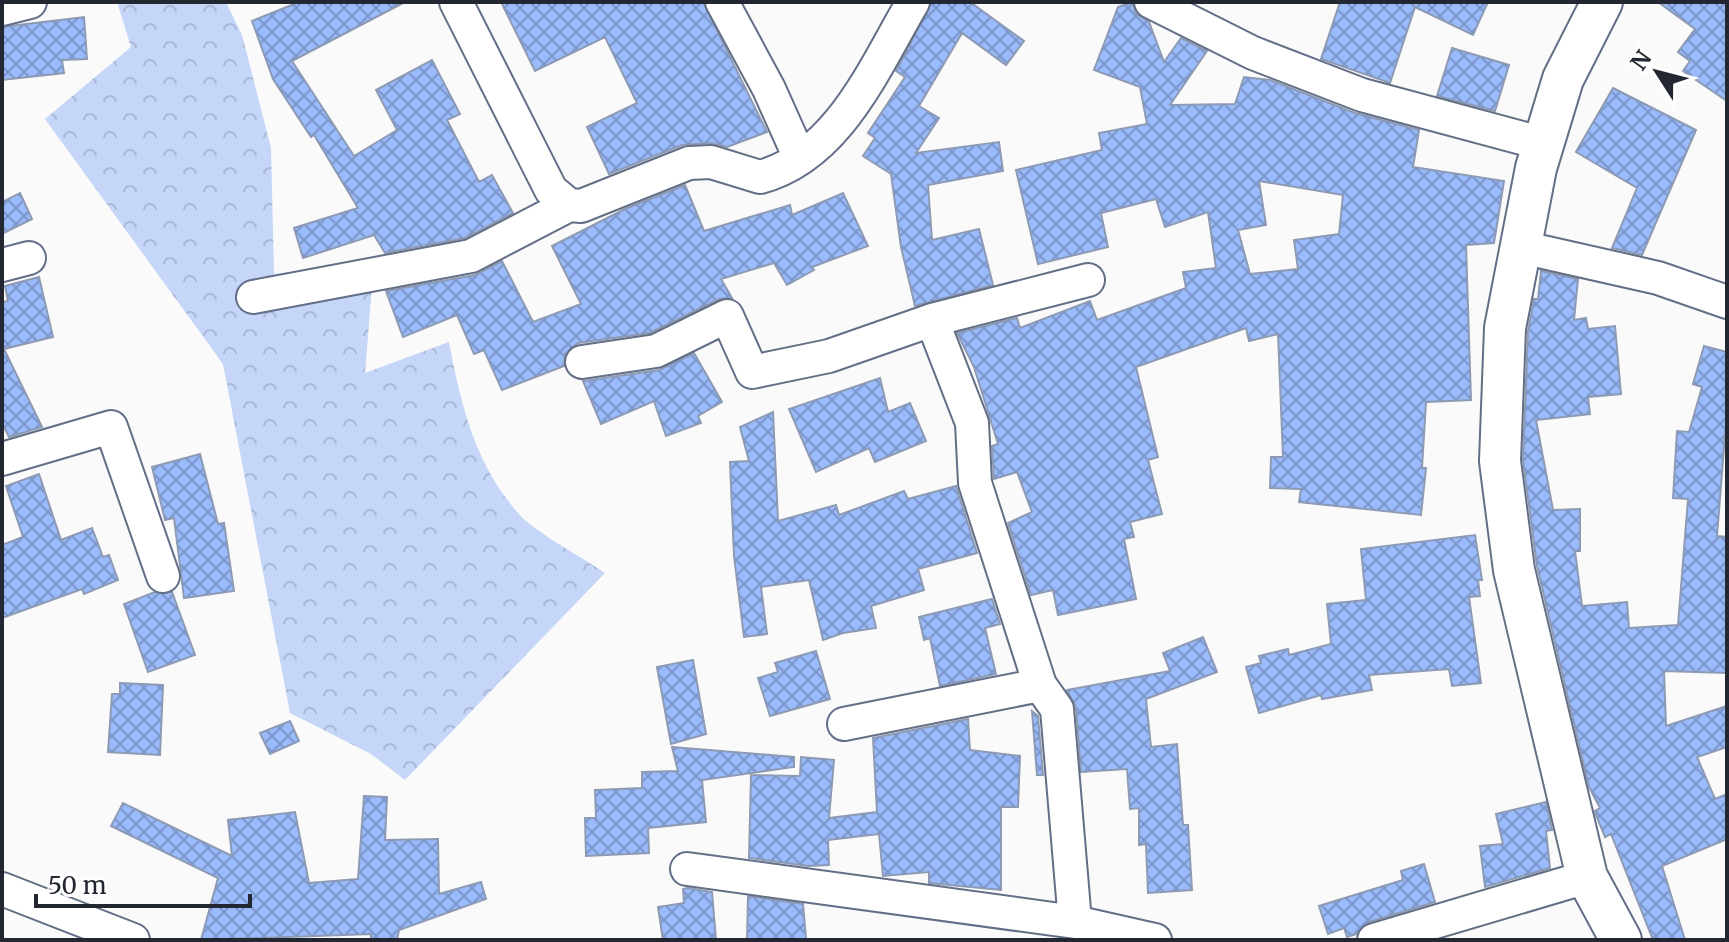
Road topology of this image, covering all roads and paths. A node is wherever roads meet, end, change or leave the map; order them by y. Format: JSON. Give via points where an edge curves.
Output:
{"nodes":[{"id":1,"x":30,"y":2,"type":"edge"},
{"id":2,"x":456,"y":2,"type":"edge"},
{"id":3,"x":722,"y":2,"type":"edge"},
{"id":4,"x":913,"y":2,"type":"edge"},
{"id":5,"x":1151,"y":2,"type":"edge"},
{"id":6,"x":1602,"y":2,"type":"edge"},
{"id":7,"x":2,"y":9,"type":"edge"},
{"id":8,"x":1544,"y":144,"type":"junction"},
{"id":9,"x":799,"y":156,"type":"junction"},
{"id":10,"x":569,"y":205,"type":"junction"},
{"id":11,"x":1521,"y":247,"type":"junction"},
{"id":12,"x":1088,"y":280,"type":"dead end"},
{"id":13,"x":253,"y":297,"type":"dead end"},
{"id":14,"x":1727,"y":302,"type":"edge"},
{"id":15,"x":932,"y":320,"type":"junction"},
{"id":16,"x":582,"y":362,"type":"dead end"},
{"id":17,"x":2,"y":459,"type":"edge"},
{"id":18,"x":163,"y":576,"type":"dead end"},
{"id":19,"x":1040,"y":685,"type":"junction"},
{"id":20,"x":844,"y":724,"type":"dead end"},
{"id":21,"x":687,"y":869,"type":"dead end"},
{"id":22,"x":1587,"y":877,"type":"junction"},
{"id":23,"x":2,"y":889,"type":"edge"},
{"id":24,"x":1075,"y":922,"type":"junction"},
{"id":25,"x":133,"y":940,"type":"edge"},
{"id":26,"x":1155,"y":940,"type":"edge"},
{"id":27,"x":1374,"y":940,"type":"edge"},
{"id":28,"x":1621,"y":940,"type":"edge"}],
"edges":[{"from":1,"to":7,"type":"street"},
{"from":2,"to":10,"type":"street","via":[[551,190]]},
{"from":3,"to":9,"type":"street"},
{"from":4,"to":9,"type":"street","via":[[846,113],[818,145]]},
{"from":5,"to":8,"type":"street","via":[[1253,53],[1362,95]]},
{"from":6,"to":8,"type":"street","via":[[1563,79]]},
{"from":8,"to":11,"type":"street"},
{"from":9,"to":10,"type":"street","via":[[760,177],[711,162],[689,163],[581,206]]},
{"from":10,"to":13,"type":"street","via":[[471,256]]},
{"from":11,"to":14,"type":"street","via":[[1658,278]]},
{"from":11,"to":22,"type":"street","via":[[1505,328],[1500,461],[1514,570]]},
{"from":12,"to":15,"type":"street"},
{"from":15,"to":16,"type":"street","via":[[829,356],[752,372],[727,316],[656,351]]},
{"from":15,"to":19,"type":"street","via":[[972,423],[975,483]]},
{"from":17,"to":18,"type":"street","via":[[111,427]]},
{"from":19,"to":20,"type":"street"},
{"from":19,"to":24,"type":"street","via":[[1057,709]]},
{"from":21,"to":24,"type":"street"},
{"from":22,"to":27,"type":"street"},
{"from":22,"to":28,"type":"street"},
{"from":23,"to":25,"type":"street"},
{"from":24,"to":26,"type":"street"}]}
